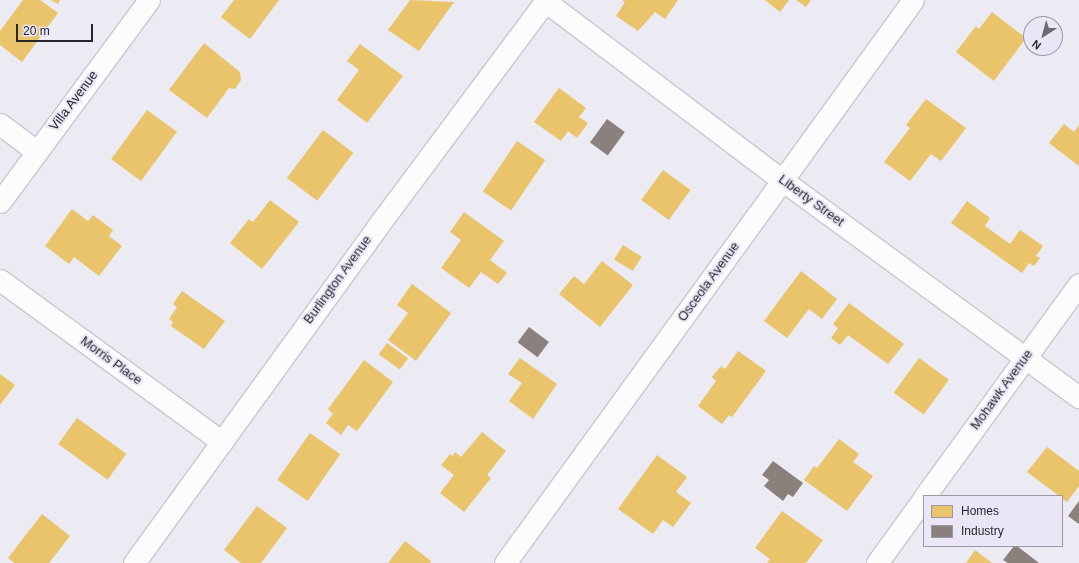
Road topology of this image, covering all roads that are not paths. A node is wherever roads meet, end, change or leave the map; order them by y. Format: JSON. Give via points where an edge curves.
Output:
{"nodes":[{"id":1,"x":149,"y":0,"type":"edge"},
{"id":2,"x":913,"y":0,"type":"edge"},
{"id":3,"x":546,"y":1,"type":"edge"},
{"id":4,"x":0,"y":124,"type":"edge"},
{"id":5,"x":36,"y":151,"type":"junction"},
{"id":6,"x":782,"y":180,"type":"junction"},
{"id":7,"x":0,"y":202,"type":"edge"},
{"id":8,"x":0,"y":280,"type":"edge"},
{"id":9,"x":1079,"y":284,"type":"edge"},
{"id":10,"x":1025,"y":358,"type":"junction"},
{"id":11,"x":1079,"y":397,"type":"edge"},
{"id":12,"x":222,"y":442,"type":"junction"},
{"id":13,"x":926,"y":495,"type":"edge"},
{"id":14,"x":923,"y":500,"type":"edge"},
{"id":15,"x":134,"y":563,"type":"edge"},
{"id":16,"x":505,"y":563,"type":"edge"},
{"id":17,"x":877,"y":563,"type":"edge"}],
"edges":[{"from":1,"to":5,"type":"street","name":"Villa Avenue"},
{"from":2,"to":6,"type":"street","name":"Osceola Avenue"},
{"from":3,"to":6,"type":"street","name":"Liberty Street"},
{"from":3,"to":12,"type":"street","name":"Burlington Avenue","via":[[376,227]]},
{"from":4,"to":5,"type":"street"},
{"from":5,"to":7,"type":"street","name":"Villa Avenue"},
{"from":6,"to":10,"type":"street","name":"Liberty Street"},
{"from":6,"to":16,"type":"street","name":"Osceola Avenue"},
{"from":8,"to":12,"type":"street","name":"Morris Place"},
{"from":9,"to":10,"type":"street","name":"Mohawk Avenue"},
{"from":10,"to":11,"type":"street","name":"Liberty Street"},
{"from":10,"to":13,"type":"street","name":"Mohawk Avenue"},
{"from":12,"to":15,"type":"street","name":"Burlington Avenue"},
{"from":14,"to":17,"type":"street","name":"Mohawk Avenue"}]}
